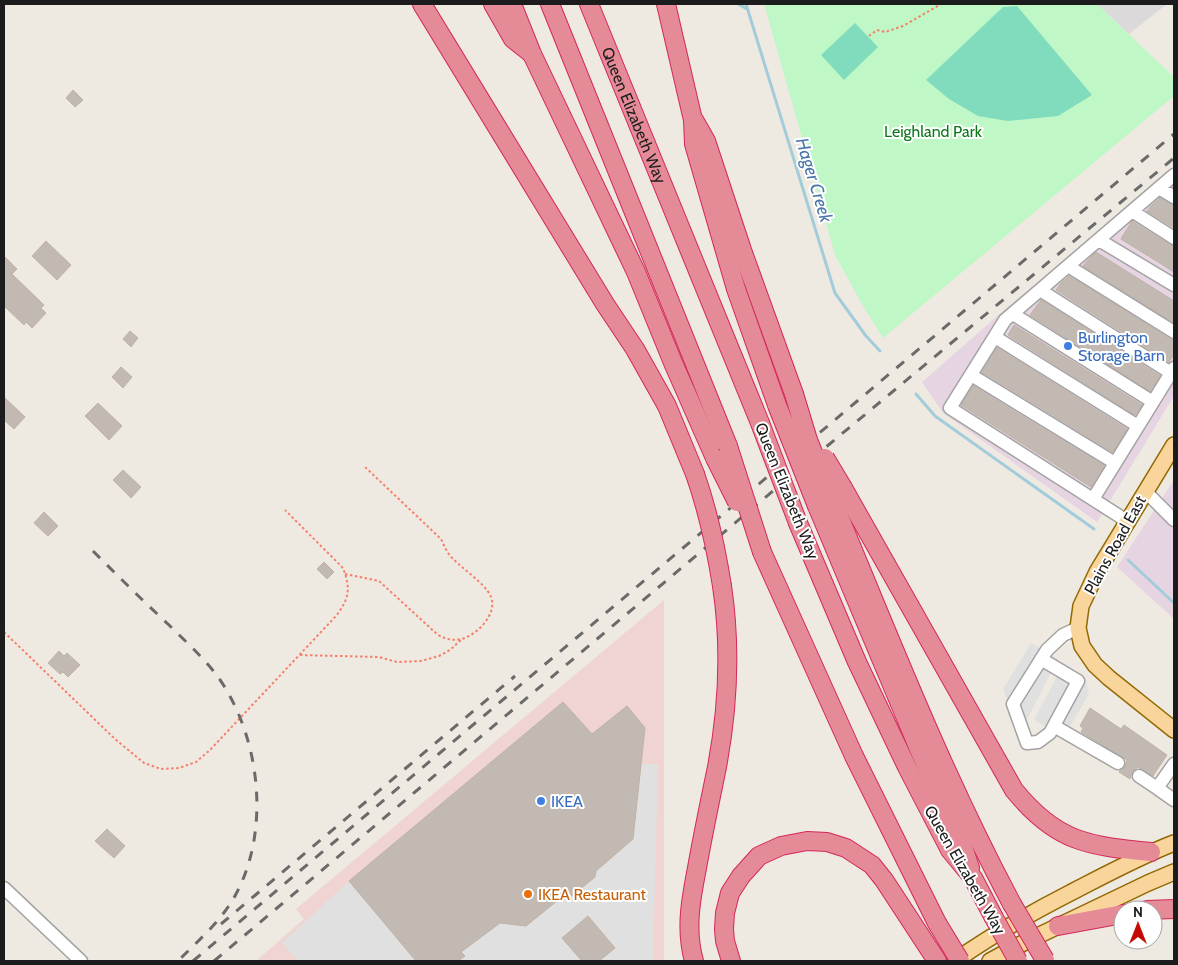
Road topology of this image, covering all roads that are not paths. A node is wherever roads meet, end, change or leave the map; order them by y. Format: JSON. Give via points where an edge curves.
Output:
{"nodes":[{"id":1,"x":422,"y":4,"type":"edge"},
{"id":2,"x":492,"y":4,"type":"edge"},
{"id":3,"x":512,"y":4,"type":"edge"},
{"id":4,"x":550,"y":4,"type":"edge"},
{"id":5,"x":589,"y":4,"type":"edge"},
{"id":6,"x":666,"y":4,"type":"edge"},
{"id":7,"x":532,"y":54,"type":"junction"},
{"id":8,"x":693,"y":120,"type":"junction"},
{"id":9,"x":1174,"y":174,"type":"edge"},
{"id":10,"x":1159,"y":188,"type":"junction"},
{"id":11,"x":1174,"y":197,"type":"edge"},
{"id":12,"x":1132,"y":211,"type":"junction"},
{"id":13,"x":1174,"y":238,"type":"edge"},
{"id":14,"x":1098,"y":240,"type":"junction"},
{"id":15,"x":1068,"y":266,"type":"junction"},
{"id":16,"x":1174,"y":285,"type":"edge"},
{"id":17,"x":1040,"y":290,"type":"junction"},
{"id":18,"x":1012,"y":314,"type":"junction"},
{"id":19,"x":1174,"y":332,"type":"edge"},
{"id":20,"x":995,"y":337,"type":"junction"},
{"id":21,"x":1173,"y":370,"type":"edge"},
{"id":22,"x":971,"y":375,"type":"junction"},
{"id":23,"x":1153,"y":402,"type":"junction"},
{"id":24,"x":1138,"y":426,"type":"junction"},
{"id":25,"x":1174,"y":445,"type":"edge"},
{"id":26,"x":1115,"y":464,"type":"junction"},
{"id":27,"x":1145,"y":491,"type":"junction"},
{"id":28,"x":830,"y":497,"type":"junction"},
{"id":29,"x":1093,"y":499,"type":"junction"},
{"id":30,"x":1174,"y":520,"type":"edge"},
{"id":31,"x":1127,"y":521,"type":"junction"},
{"id":32,"x":762,"y":552,"type":"junction"},
{"id":33,"x":1078,"y":628,"type":"junction"},
{"id":34,"x":1041,"y":659,"type":"junction"},
{"id":35,"x":1054,"y":726,"type":"junction"},
{"id":36,"x":1174,"y":730,"type":"edge"},
{"id":37,"x":1118,"y":763,"type":"dead end"},
{"id":38,"x":1174,"y":764,"type":"edge"},
{"id":39,"x":1138,"y":776,"type":"dead end"},
{"id":40,"x":1157,"y":788,"type":"junction"},
{"id":41,"x":1174,"y":800,"type":"edge"},
{"id":42,"x":1174,"y":843,"type":"edge"},
{"id":43,"x":1151,"y":852,"type":"junction"},
{"id":44,"x":1174,"y":872,"type":"edge"},
{"id":45,"x":974,"y":878,"type":"junction"},
{"id":46,"x":4,"y":888,"type":"edge"},
{"id":47,"x":1113,"y":916,"type":"edge"},
{"id":48,"x":1058,"y":926,"type":"junction"},
{"id":49,"x":81,"y":961,"type":"edge"},
{"id":50,"x":694,"y":961,"type":"edge"},
{"id":51,"x":731,"y":961,"type":"edge"},
{"id":52,"x":938,"y":961,"type":"edge"},
{"id":53,"x":955,"y":961,"type":"edge"},
{"id":54,"x":960,"y":961,"type":"edge"},
{"id":55,"x":990,"y":961,"type":"edge"},
{"id":56,"x":1018,"y":961,"type":"edge"},
{"id":57,"x":1045,"y":961,"type":"edge"}],
"edges":[{"from":1,"to":50,"type":"highway","bridge":true,"via":[[667,406],[695,474],[710,522],[726,610],[728,658],[726,705],[690,903],[689,937]]},
{"from":2,"to":7,"type":"highway","via":[[513,39]]},
{"from":3,"to":7,"type":"highway"},
{"from":4,"to":32,"type":"highway","bridge":true,"via":[[728,446]]},
{"from":5,"to":45,"type":"highway","name":"Queen Elizabeth Way","bridge":true,"via":[[857,662],[950,850]]},
{"from":6,"to":8,"type":"highway"},
{"from":7,"to":32,"type":"highway","bridge":true,"via":[[636,272],[715,458]]},
{"from":8,"to":28,"type":"highway","bridge":true,"via":[[706,140],[794,394],[828,465]]},
{"from":8,"to":28,"type":"highway","bridge":true,"via":[[694,144],[722,242],[777,405]]},
{"from":9,"to":10,"type":"street"},
{"from":10,"to":11,"type":"street"},
{"from":10,"to":12,"type":"street"},
{"from":12,"to":13,"type":"street"},
{"from":12,"to":14,"type":"street"},
{"from":14,"to":15,"type":"street"},
{"from":14,"to":16,"type":"street"},
{"from":15,"to":17,"type":"street"},
{"from":15,"to":19,"type":"street"},
{"from":17,"to":18,"type":"street"},
{"from":17,"to":21,"type":"street"},
{"from":18,"to":20,"type":"street"},
{"from":18,"to":23,"type":"street"},
{"from":20,"to":22,"type":"street"},
{"from":20,"to":24,"type":"street"},
{"from":21,"to":23,"type":"street"},
{"from":22,"to":26,"type":"street"},
{"from":22,"to":29,"type":"street","via":[[950,408]]},
{"from":23,"to":24,"type":"street"},
{"from":24,"to":26,"type":"street"},
{"from":25,"to":27,"type":"main road","name":"Plains Road East"},
{"from":26,"to":29,"type":"street"},
{"from":27,"to":30,"type":"street"},
{"from":27,"to":31,"type":"main road","name":"Plains Road East"},
{"from":28,"to":43,"type":"highway","via":[[1014,790],[1028,807],[1050,826],[1079,841]]},
{"from":28,"to":45,"type":"highway","via":[[921,754],[961,840]]},
{"from":28,"to":57,"type":"highway","bridge":true,"via":[[967,817]]},
{"from":29,"to":31,"type":"street"},
{"from":31,"to":33,"type":"main road","name":"Plains Road East","via":[[1089,587]]},
{"from":32,"to":54,"type":"highway","bridge":true,"via":[[854,756],[937,923]]},
{"from":33,"to":34,"type":"street","via":[[1054,641]]},
{"from":33,"to":36,"type":"main road","name":"Plains Road East","via":[[1082,646],[1095,665]]},
{"from":34,"to":35,"type":"street","via":[[1078,681]]},
{"from":34,"to":35,"type":"street","via":[[1013,704],[1027,743],[1038,742]]},
{"from":35,"to":37,"type":"street"},
{"from":38,"to":40,"type":"street"},
{"from":39,"to":40,"type":"street"},
{"from":40,"to":41,"type":"street"},
{"from":42,"to":43,"type":"main road"},
{"from":43,"to":53,"type":"main road","via":[[1032,912]]},
{"from":44,"to":48,"type":"main road"},
{"from":45,"to":56,"type":"highway","name":"Queen Elizabeth Way","bridge":true},
{"from":46,"to":49,"type":"street"},
{"from":47,"to":48,"type":"highway"},
{"from":48,"to":55,"type":"main road"},
{"from":51,"to":52,"type":"highway","via":[[724,941],[730,893],[759,856],[781,846],[807,841],[827,842],[846,848],[872,865]]}]}
